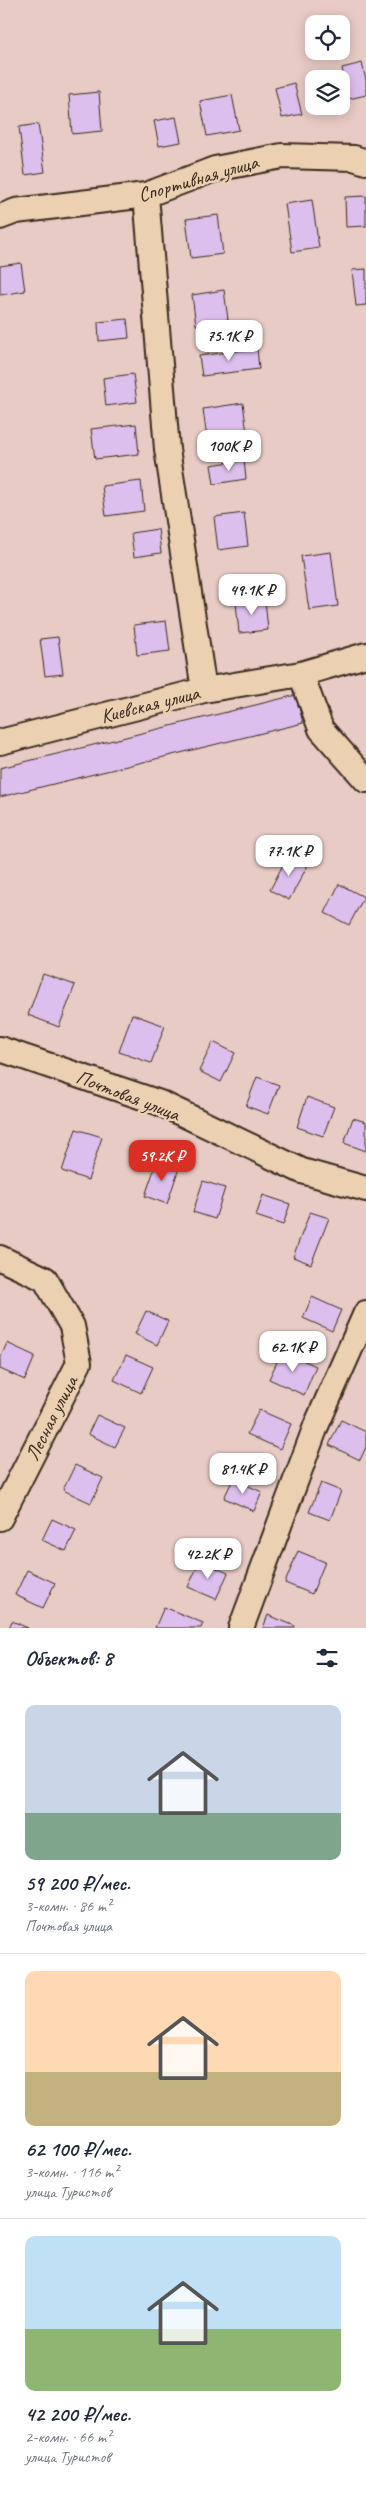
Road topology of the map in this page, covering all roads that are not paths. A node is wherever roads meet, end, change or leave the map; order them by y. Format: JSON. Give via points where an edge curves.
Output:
{"nodes":[{"id":1,"x":366,"y":162,"type":"edge"},
{"id":2,"x":146,"y":195,"type":"junction"},
{"id":3,"x":0,"y":217,"type":"edge"},
{"id":4,"x":366,"y":655,"type":"edge"},
{"id":5,"x":301,"y":674,"type":"junction"},
{"id":6,"x":204,"y":690,"type":"junction"},
{"id":7,"x":0,"y":742,"type":"edge"},
{"id":8,"x":366,"y":780,"type":"edge"},
{"id":9,"x":0,"y":1048,"type":"edge"},
{"id":10,"x":366,"y":1189,"type":"edge"},
{"id":11,"x":0,"y":1258,"type":"edge"},
{"id":12,"x":366,"y":1313,"type":"edge"},
{"id":13,"x":0,"y":1518,"type":"edge"},
{"id":14,"x":241,"y":1628,"type":"edge"}],
"edges":[{"from":1,"to":2,"type":"street","name":"Спортивная улица","via":[[354,158],[282,156],[215,169]]},
{"from":2,"to":3,"type":"street","name":"Спортивная улица","via":[[16,211]]},
{"from":2,"to":6,"type":"street","via":[[167,450]]},
{"from":4,"to":5,"type":"street","name":"Киевская улица"},
{"from":5,"to":6,"type":"street","name":"Киевская улица"},
{"from":5,"to":8,"type":"street","via":[[321,729]]},
{"from":6,"to":7,"type":"street","name":"Киевская улица"},
{"from":9,"to":10,"type":"street","name":"Почтовая улица","via":[[160,1103],[302,1171]]},
{"from":11,"to":13,"type":"street","name":"Лесная улица","via":[[45,1279],[72,1326],[79,1363]]},
{"from":12,"to":14,"type":"street","via":[[316,1426]]}]}
